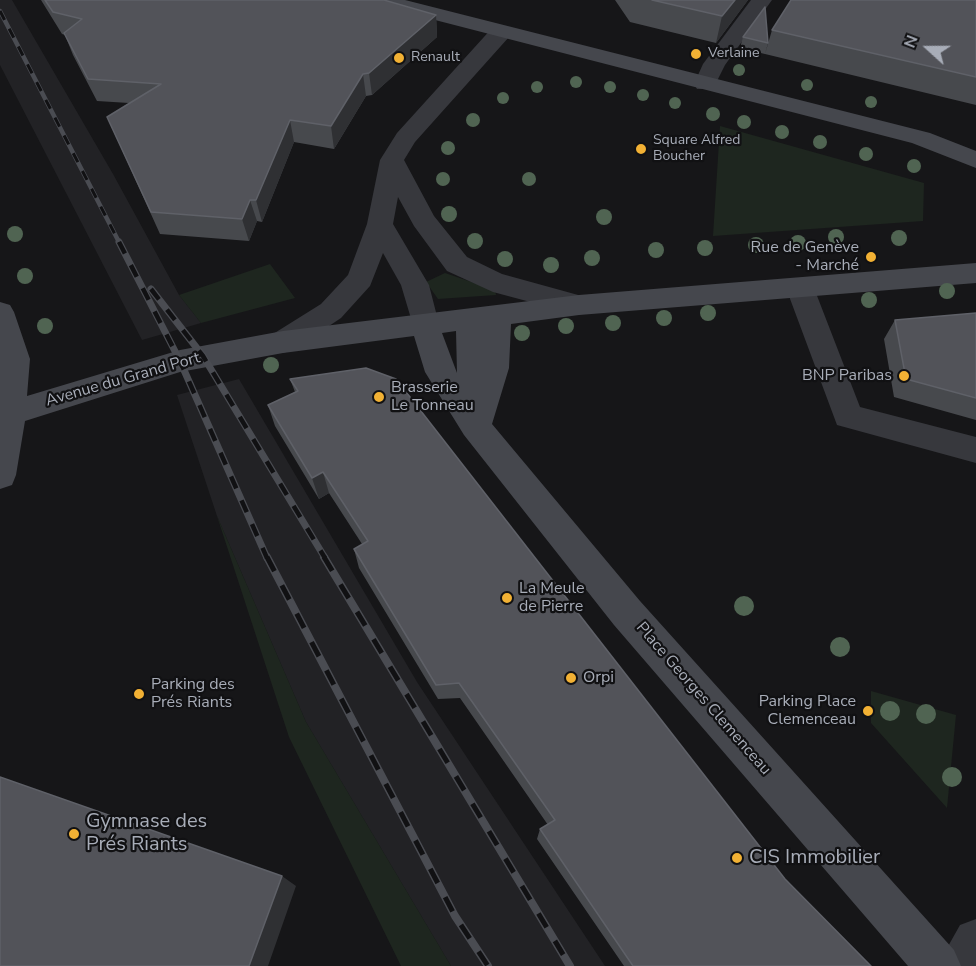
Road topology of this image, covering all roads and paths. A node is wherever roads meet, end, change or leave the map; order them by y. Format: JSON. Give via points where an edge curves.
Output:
{"nodes":[{"id":1,"x":380,"y":0,"type":"edge"},
{"id":2,"x":762,"y":0,"type":"edge"},
{"id":3,"x":501,"y":32,"type":"junction"},
{"id":4,"x":705,"y":84,"type":"junction"},
{"id":5,"x":392,"y":160,"type":"junction"},
{"id":6,"x":976,"y":160,"type":"edge"},
{"id":7,"x":380,"y":224,"type":"junction"},
{"id":8,"x":976,"y":273,"type":"edge"},
{"id":9,"x":801,"y":288,"type":"junction"},
{"id":10,"x":579,"y":305,"type":"junction"},
{"id":11,"x":0,"y":312,"type":"edge"},
{"id":12,"x":484,"y":316,"type":"junction"},
{"id":13,"x":425,"y":324,"type":"junction"},
{"id":14,"x":283,"y":342,"type":"junction"},
{"id":15,"x":5,"y":414,"type":"edge"},
{"id":16,"x":475,"y":426,"type":"junction"},
{"id":17,"x":976,"y":450,"type":"edge"},
{"id":18,"x":0,"y":475,"type":"edge"},
{"id":19,"x":976,"y":941,"type":"edge"},
{"id":20,"x":938,"y":966,"type":"edge"},
{"id":21,"x":960,"y":966,"type":"edge"}],
"edges":[{"from":1,"to":3,"type":"street"},
{"from":2,"to":4,"type":"street","via":[[714,64]]},
{"from":3,"to":4,"type":"street"},
{"from":3,"to":5,"type":"street","via":[[406,138]]},
{"from":4,"to":6,"type":"street","via":[[921,138]]},
{"from":5,"to":7,"type":"street"},
{"from":5,"to":10,"type":"street","via":[[423,220],[457,264],[493,282]]},
{"from":7,"to":13,"type":"street","via":[[415,285]]},
{"from":7,"to":14,"type":"street","via":[[360,279],[331,311]]},
{"from":8,"to":9,"type":"street"},
{"from":9,"to":10,"type":"street"},
{"from":9,"to":17,"type":"street","via":[[848,416]]},
{"from":10,"to":12,"type":"street"},
{"from":11,"to":15,"type":"street","via":[[15,358]]},
{"from":12,"to":13,"type":"street"},
{"from":12,"to":16,"type":"street"},
{"from":13,"to":14,"type":"street"},
{"from":13,"to":16,"type":"street","name":"Place Georges Clemenceau","via":[[440,372]]},
{"from":14,"to":15,"type":"street","name":"Avenue du Grand Port","via":[[180,360]]},
{"from":15,"to":18,"type":"street","via":[[6,450]]},
{"from":16,"to":20,"type":"street","name":"Place Georges Clemenceau","via":[[627,613]]},
{"from":19,"to":21,"type":"street"}]}
